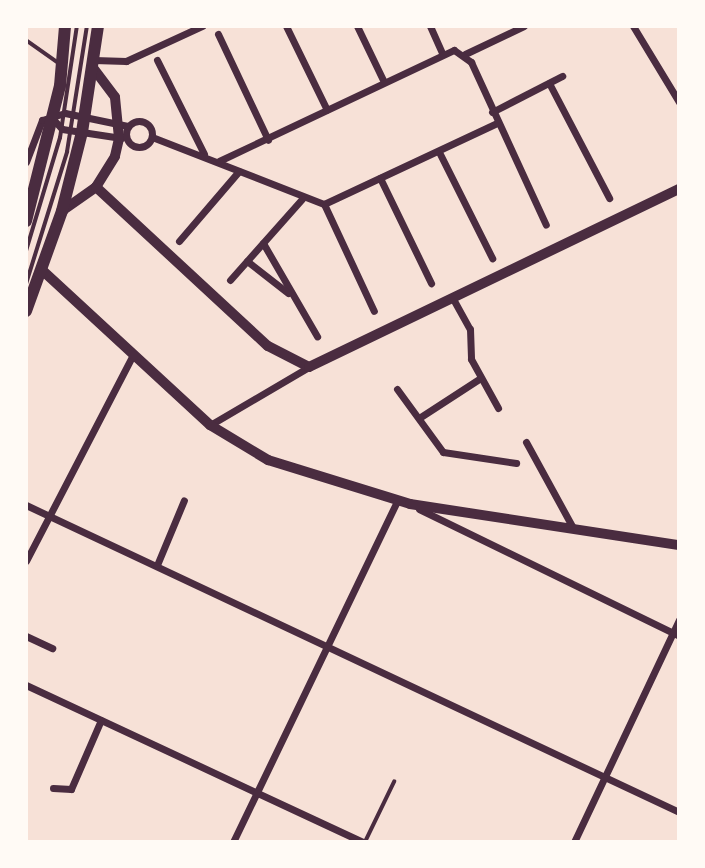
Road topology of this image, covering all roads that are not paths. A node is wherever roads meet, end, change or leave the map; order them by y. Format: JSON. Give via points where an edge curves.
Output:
{"nodes":[{"id":1,"x":65,"y":26,"type":"edge"},
{"id":2,"x":77,"y":26,"type":"edge"},
{"id":3,"x":87,"y":26,"type":"edge"},
{"id":4,"x":98,"y":26,"type":"edge"},
{"id":5,"x":202,"y":26,"type":"edge"},
{"id":6,"x":286,"y":26,"type":"edge"},
{"id":7,"x":357,"y":26,"type":"edge"},
{"id":8,"x":430,"y":26,"type":"edge"},
{"id":9,"x":500,"y":26,"type":"edge"},
{"id":10,"x":524,"y":26,"type":"edge"},
{"id":11,"x":632,"y":26,"type":"edge"},
{"id":12,"x":218,"y":34,"type":"dead end"},
{"id":13,"x":504,"y":36,"type":"junction"},
{"id":14,"x":26,"y":40,"type":"edge"},
{"id":15,"x":442,"y":52,"type":"junction"},
{"id":16,"x":465,"y":54,"type":"junction"},
{"id":17,"x":157,"y":60,"type":"dead end"},
{"id":18,"x":94,"y":64,"type":"junction"},
{"id":19,"x":61,"y":65,"type":"junction"},
{"id":20,"x":562,"y":76,"type":"dead end"},
{"id":21,"x":383,"y":80,"type":"junction"},
{"id":22,"x":549,"y":83,"type":"junction"},
{"id":23,"x":679,"y":102,"type":"edge"},
{"id":24,"x":327,"y":110,"type":"junction"},
{"id":25,"x":492,"y":112,"type":"junction"},
{"id":26,"x":81,"y":115,"type":"junction"},
{"id":27,"x":60,"y":120,"type":"junction"},
{"id":28,"x":497,"y":123,"type":"junction"},
{"id":29,"x":124,"y":125,"type":"junction"},
{"id":30,"x":77,"y":131,"type":"junction"},
{"id":31,"x":152,"y":137,"type":"junction"},
{"id":32,"x":123,"y":138,"type":"junction"},
{"id":33,"x":268,"y":140,"type":"junction"},
{"id":34,"x":439,"y":152,"type":"junction"},
{"id":35,"x":204,"y":155,"type":"junction"},
{"id":36,"x":219,"y":161,"type":"junction"},
{"id":37,"x":26,"y":162,"type":"edge"},
{"id":38,"x":239,"y":171,"type":"junction"},
{"id":39,"x":380,"y":178,"type":"junction"},
{"id":40,"x":96,"y":187,"type":"junction"},
{"id":41,"x":678,"y":190,"type":"edge"},
{"id":42,"x":609,"y":198,"type":"dead end"},
{"id":43,"x":302,"y":199,"type":"junction"},
{"id":44,"x":324,"y":204,"type":"junction"},
{"id":45,"x":62,"y":211,"type":"junction"},
{"id":46,"x":26,"y":221,"type":"edge"},
{"id":47,"x":546,"y":225,"type":"dead end"},
{"id":48,"x":179,"y":241,"type":"dead end"},
{"id":49,"x":263,"y":243,"type":"junction"},
{"id":50,"x":26,"y":251,"type":"edge"},
{"id":51,"x":492,"y":258,"type":"dead end"},
{"id":52,"x":247,"y":261,"type":"junction"},
{"id":53,"x":42,"y":270,"type":"junction"},
{"id":54,"x":230,"y":280,"type":"dead end"},
{"id":55,"x":431,"y":283,"type":"dead end"},
{"id":56,"x":26,"y":284,"type":"edge"},
{"id":57,"x":292,"y":296,"type":"junction"},
{"id":58,"x":452,"y":296,"type":"junction"},
{"id":59,"x":374,"y":310,"type":"dead end"},
{"id":60,"x":26,"y":311,"type":"edge"},
{"id":61,"x":317,"y":336,"type":"dead end"},
{"id":62,"x":133,"y":355,"type":"junction"},
{"id":63,"x":309,"y":367,"type":"junction"},
{"id":64,"x":479,"y":379,"type":"junction"},
{"id":65,"x":397,"y":389,"type":"dead end"},
{"id":66,"x":498,"y":408,"type":"dead end"},
{"id":67,"x":419,"y":418,"type":"junction"},
{"id":68,"x":211,"y":425,"type":"junction"},
{"id":69,"x":526,"y":442,"type":"dead end"},
{"id":70,"x":516,"y":463,"type":"dead end"},
{"id":71,"x":184,"y":500,"type":"dead end"},
{"id":72,"x":397,"y":501,"type":"junction"},
{"id":73,"x":410,"y":504,"type":"junction"},
{"id":74,"x":26,"y":505,"type":"edge"},
{"id":75,"x":48,"y":515,"type":"junction"},
{"id":76,"x":573,"y":528,"type":"junction"},
{"id":77,"x":679,"y":545,"type":"edge"},
{"id":78,"x":26,"y":561,"type":"edge"},
{"id":79,"x":157,"y":565,"type":"junction"},
{"id":80,"x":679,"y":620,"type":"edge"},
{"id":81,"x":676,"y":635,"type":"edge"},
{"id":82,"x":26,"y":636,"type":"edge"},
{"id":83,"x":329,"y":646,"type":"junction"},
{"id":84,"x":52,"y":648,"type":"dead end"},
{"id":85,"x":26,"y":685,"type":"edge"},
{"id":86,"x":101,"y":720,"type":"junction"},
{"id":87,"x":605,"y":778,"type":"junction"},
{"id":88,"x":394,"y":782,"type":"dead end"},
{"id":89,"x":53,"y":788,"type":"dead end"},
{"id":90,"x":257,"y":793,"type":"junction"},
{"id":91,"x":679,"y":811,"type":"edge"},
{"id":92,"x":233,"y":842,"type":"edge"},
{"id":93,"x":363,"y":842,"type":"edge"},
{"id":94,"x":574,"y":842,"type":"edge"}],
"edges":[{"from":1,"to":19,"type":"main road"},
{"from":2,"to":27,"type":"lane"},
{"from":3,"to":26,"type":"lane"},
{"from":4,"to":18,"type":"main road"},
{"from":5,"to":18,"type":"street","via":[[126,61]]},
{"from":6,"to":24,"type":"street"},
{"from":7,"to":21,"type":"street"},
{"from":8,"to":15,"type":"street"},
{"from":9,"to":13,"type":"street"},
{"from":10,"to":13,"type":"street"},
{"from":11,"to":23,"type":"street"},
{"from":12,"to":33,"type":"street"},
{"from":13,"to":16,"type":"street"},
{"from":14,"to":19,"type":"lane","via":[[38,53]]},
{"from":15,"to":16,"type":"street"},
{"from":15,"to":21,"type":"street"},
{"from":16,"to":25,"type":"street"},
{"from":17,"to":35,"type":"street"},
{"from":18,"to":26,"type":"main road"},
{"from":18,"to":29,"type":"main road","via":[[110,85]]},
{"from":19,"to":27,"type":"main road"},
{"from":20,"to":22,"type":"street"},
{"from":21,"to":24,"type":"street"},
{"from":22,"to":25,"type":"street"},
{"from":22,"to":42,"type":"street"},
{"from":24,"to":33,"type":"street"},
{"from":25,"to":28,"type":"street"},
{"from":26,"to":27,"type":"street"},
{"from":26,"to":29,"type":"street"},
{"from":26,"to":30,"type":"main road"},
{"from":27,"to":30,"type":"street"},
{"from":27,"to":37,"type":"street","via":[[39,124]]},
{"from":27,"to":46,"type":"main road"},
{"from":27,"to":50,"type":"lane"},
{"from":28,"to":34,"type":"street"},
{"from":28,"to":47,"type":"street"},
{"from":29,"to":31,"type":"street","via":[[145,122]]},
{"from":29,"to":32,"type":"main road"},
{"from":30,"to":32,"type":"street"},
{"from":30,"to":45,"type":"main road"},
{"from":30,"to":56,"type":"lane"},
{"from":31,"to":32,"type":"street","via":[[139,148]]},
{"from":31,"to":35,"type":"street"},
{"from":32,"to":40,"type":"main road"},
{"from":33,"to":36,"type":"street"},
{"from":34,"to":39,"type":"street"},
{"from":34,"to":51,"type":"street"},
{"from":35,"to":36,"type":"street"},
{"from":36,"to":38,"type":"street"},
{"from":38,"to":43,"type":"street"},
{"from":38,"to":48,"type":"street"},
{"from":39,"to":44,"type":"street"},
{"from":39,"to":55,"type":"street"},
{"from":40,"to":45,"type":"main road"},
{"from":40,"to":63,"type":"main road","via":[[268,346]]},
{"from":41,"to":58,"type":"main road"},
{"from":43,"to":44,"type":"street"},
{"from":43,"to":49,"type":"street"},
{"from":44,"to":59,"type":"street"},
{"from":45,"to":53,"type":"main road"},
{"from":49,"to":52,"type":"street"},
{"from":49,"to":57,"type":"street"},
{"from":52,"to":54,"type":"street"},
{"from":52,"to":57,"type":"street"},
{"from":53,"to":60,"type":"main road"},
{"from":53,"to":62,"type":"main road"},
{"from":57,"to":61,"type":"street"},
{"from":58,"to":63,"type":"main road"},
{"from":58,"to":64,"type":"street","via":[[471,330],[471,359]]},
{"from":62,"to":68,"type":"main road"},
{"from":62,"to":75,"type":"street"},
{"from":63,"to":68,"type":"street"},
{"from":64,"to":66,"type":"street"},
{"from":64,"to":67,"type":"street"},
{"from":65,"to":67,"type":"street"},
{"from":67,"to":70,"type":"street","via":[[443,452]]},
{"from":68,"to":72,"type":"main road","via":[[242,447],[291,470]]},
{"from":69,"to":76,"type":"street"},
{"from":71,"to":79,"type":"street"},
{"from":72,"to":73,"type":"main road"},
{"from":72,"to":83,"type":"street"},
{"from":73,"to":76,"type":"main road"},
{"from":73,"to":81,"type":"street"},
{"from":74,"to":75,"type":"street"},
{"from":75,"to":78,"type":"street"},
{"from":75,"to":79,"type":"street"},
{"from":76,"to":77,"type":"main road"},
{"from":79,"to":83,"type":"street"},
{"from":80,"to":81,"type":"street"},
{"from":81,"to":87,"type":"street"},
{"from":82,"to":84,"type":"street"},
{"from":83,"to":87,"type":"street"},
{"from":83,"to":90,"type":"street"},
{"from":85,"to":86,"type":"street"},
{"from":86,"to":89,"type":"street","via":[[71,789]]},
{"from":86,"to":90,"type":"street"},
{"from":87,"to":91,"type":"street"},
{"from":87,"to":94,"type":"street"},
{"from":88,"to":93,"type":"lane"},
{"from":90,"to":92,"type":"street"},
{"from":90,"to":93,"type":"street"}]}
